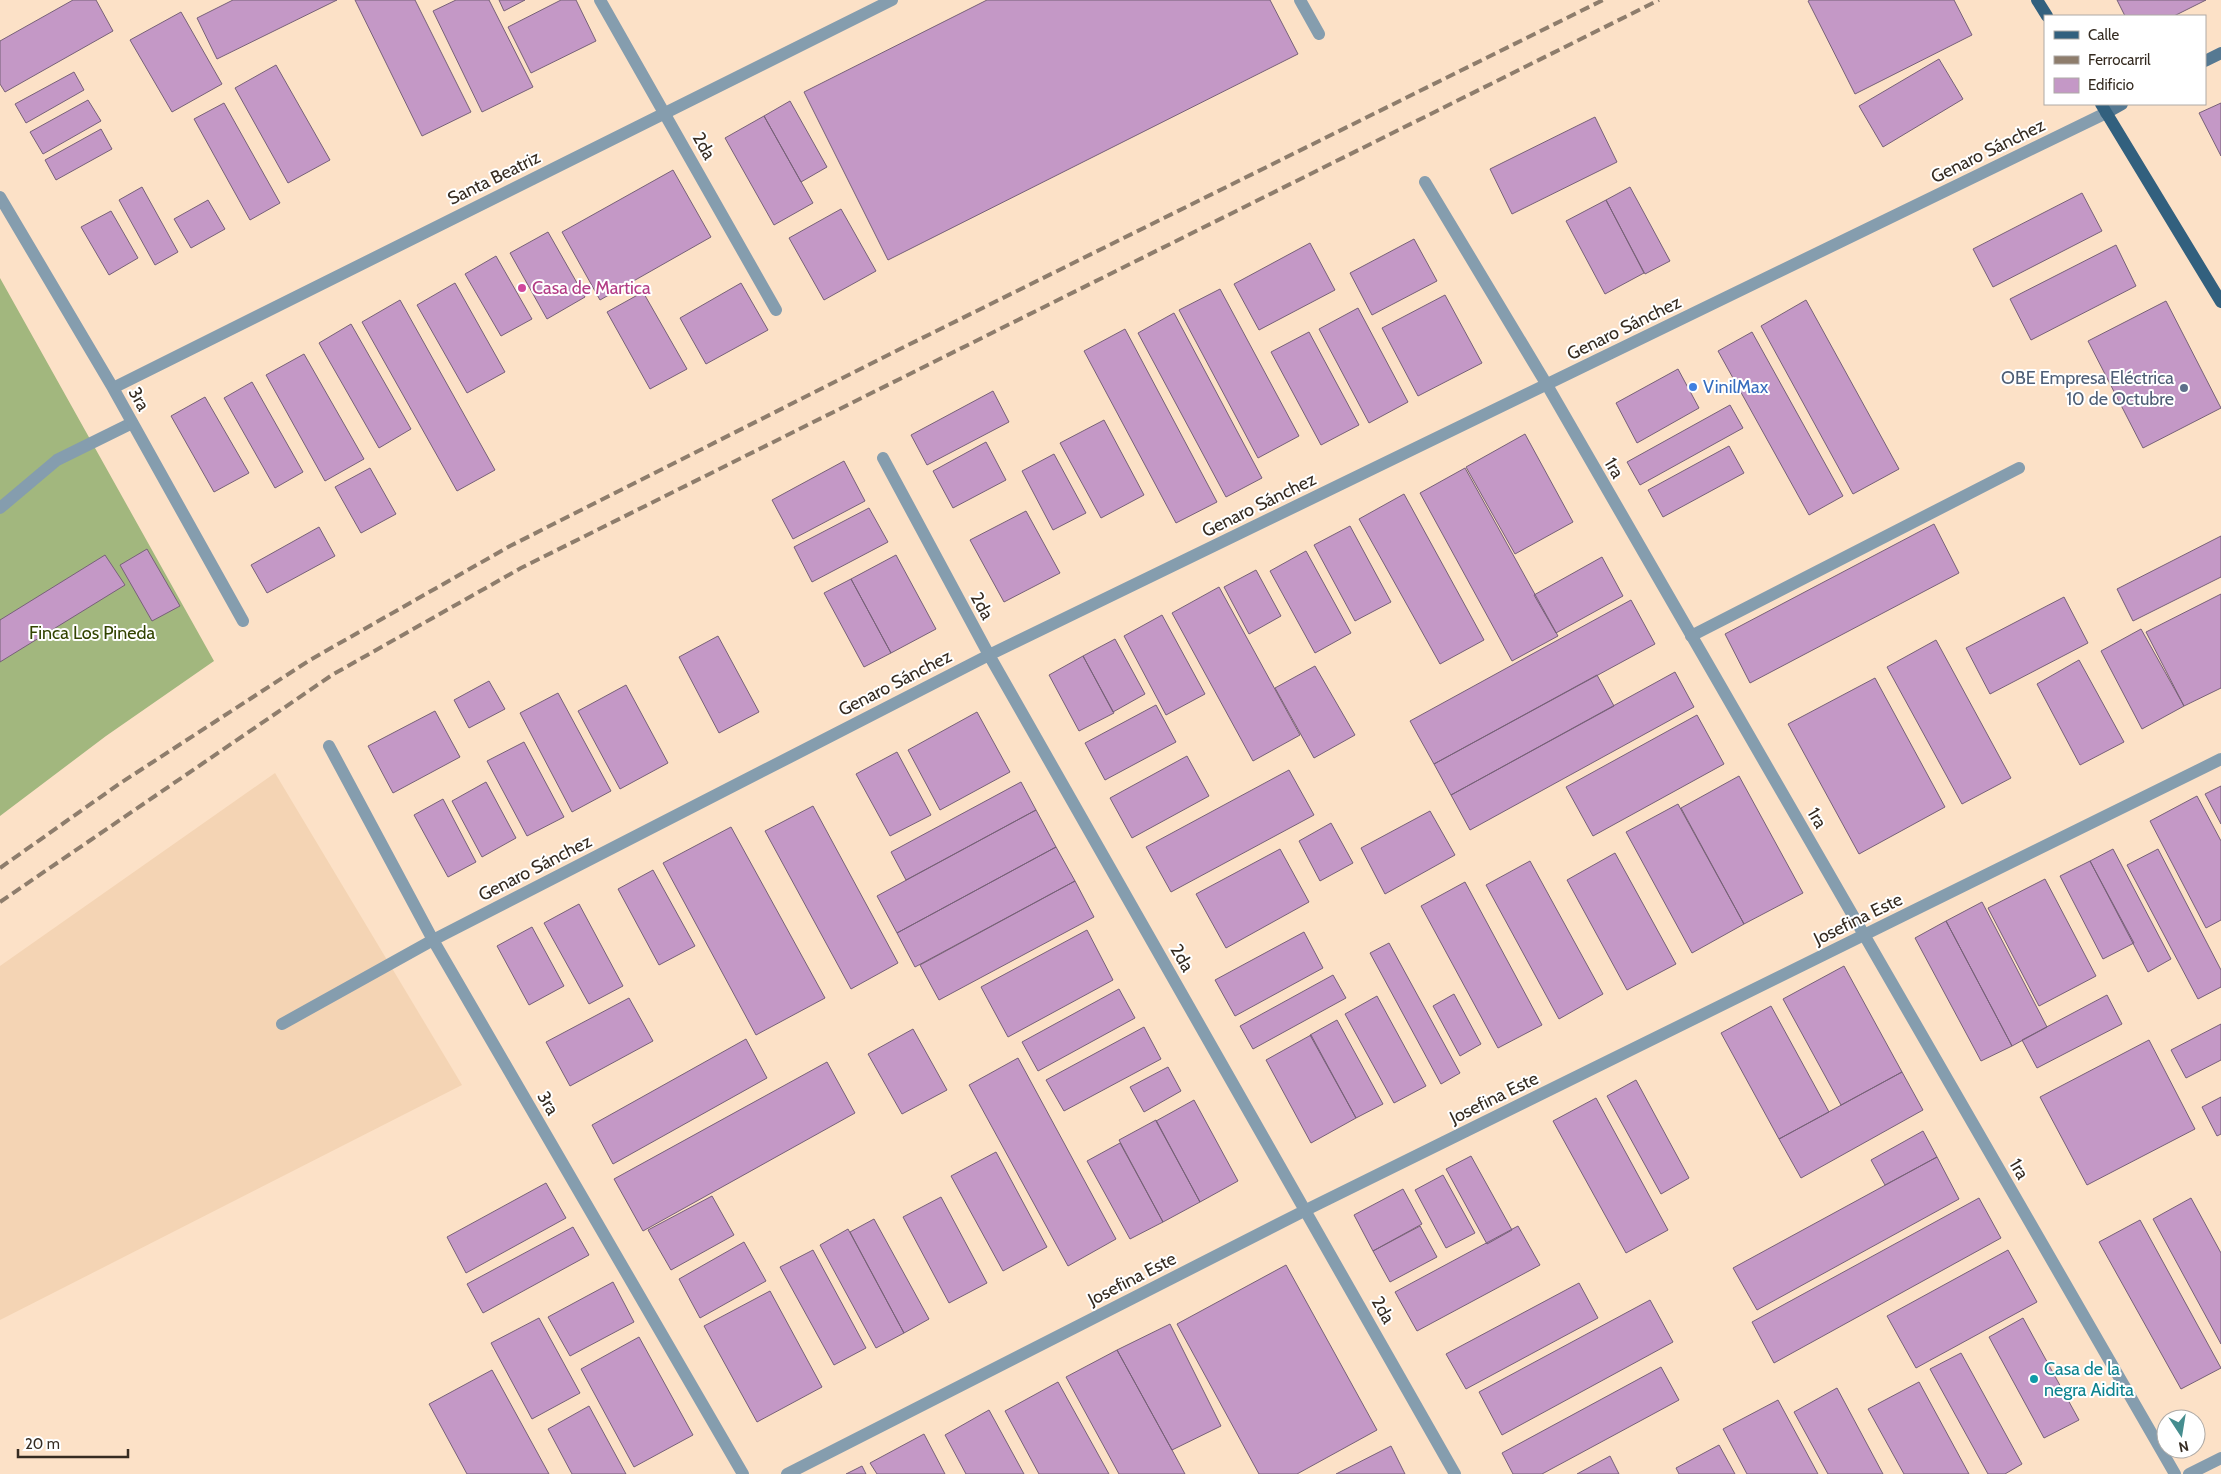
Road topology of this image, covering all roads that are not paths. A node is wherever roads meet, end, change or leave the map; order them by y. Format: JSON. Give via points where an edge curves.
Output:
{"nodes":[{"id":1,"x":600,"y":0,"type":"edge"},
{"id":2,"x":892,"y":0,"type":"edge"},
{"id":3,"x":1300,"y":0,"type":"edge"},
{"id":4,"x":2037,"y":0,"type":"edge"},
{"id":5,"x":2046,"y":15,"type":"edge"},
{"id":6,"x":1319,"y":34,"type":"dead end"},
{"id":7,"x":2221,"y":53,"type":"edge"},
{"id":8,"x":2206,"y":60,"type":"edge"},
{"id":9,"x":2118,"y":105,"type":"edge"},
{"id":10,"x":2104,"y":108,"type":"edge"},
{"id":11,"x":666,"y":113,"type":"junction"},
{"id":12,"x":1425,"y":182,"type":"dead end"},
{"id":13,"x":0,"y":197,"type":"edge"},
{"id":14,"x":2221,"y":302,"type":"edge"},
{"id":15,"x":776,"y":310,"type":"dead end"},
{"id":16,"x":1547,"y":385,"type":"junction"},
{"id":17,"x":113,"y":388,"type":"junction"},
{"id":18,"x":132,"y":423,"type":"junction"},
{"id":19,"x":882,"y":458,"type":"dead end"},
{"id":20,"x":2019,"y":468,"type":"dead end"},
{"id":21,"x":0,"y":508,"type":"edge"},
{"id":22,"x":243,"y":621,"type":"dead end"},
{"id":23,"x":1691,"y":636,"type":"junction"},
{"id":24,"x":988,"y":655,"type":"junction"},
{"id":25,"x":329,"y":746,"type":"dead end"},
{"id":26,"x":2221,"y":760,"type":"edge"},
{"id":27,"x":1864,"y":935,"type":"junction"},
{"id":28,"x":433,"y":940,"type":"junction"},
{"id":29,"x":282,"y":1024,"type":"dead end"},
{"id":30,"x":1306,"y":1210,"type":"junction"},
{"id":31,"x":2221,"y":1458,"type":"edge"},
{"id":32,"x":743,"y":1474,"type":"edge"},
{"id":33,"x":787,"y":1474,"type":"edge"},
{"id":34,"x":1455,"y":1474,"type":"edge"},
{"id":35,"x":2175,"y":1474,"type":"edge"},
{"id":36,"x":2189,"y":1474,"type":"edge"}],
"edges":[{"from":1,"to":11,"type":"street","name":"2da"},
{"from":2,"to":11,"type":"street","name":"Santa Beatriz"},
{"from":3,"to":6,"type":"street"},
{"from":4,"to":5,"type":"main road"},
{"from":7,"to":8,"type":"street"},
{"from":9,"to":10,"type":"street"},
{"from":10,"to":14,"type":"main road"},
{"from":10,"to":16,"type":"street","name":"Genaro Sánchez"},
{"from":11,"to":15,"type":"street","name":"2da"},
{"from":11,"to":17,"type":"street","name":"Santa Beatriz"},
{"from":12,"to":16,"type":"street","name":"1ra"},
{"from":13,"to":17,"type":"street","name":"3ra"},
{"from":16,"to":23,"type":"street","name":"1ra"},
{"from":16,"to":24,"type":"street","name":"Genaro Sánchez"},
{"from":17,"to":18,"type":"street","name":"3ra"},
{"from":18,"to":21,"type":"street","via":[[57,460]]},
{"from":18,"to":22,"type":"street","name":"3ra"},
{"from":19,"to":24,"type":"street","name":"2da"},
{"from":20,"to":23,"type":"street"},
{"from":23,"to":27,"type":"street","name":"1ra"},
{"from":24,"to":28,"type":"street","name":"Genaro Sánchez"},
{"from":24,"to":30,"type":"street","name":"2da"},
{"from":25,"to":28,"type":"street","name":"3ra"},
{"from":26,"to":27,"type":"street","name":"Josefina Este"},
{"from":27,"to":30,"type":"street","name":"Josefina Este"},
{"from":27,"to":35,"type":"street","name":"1ra"},
{"from":28,"to":29,"type":"street","name":"Genaro Sánchez"},
{"from":28,"to":32,"type":"street","name":"3ra"},
{"from":30,"to":33,"type":"street","name":"Josefina Este"},
{"from":30,"to":34,"type":"street","name":"2da"},
{"from":31,"to":36,"type":"street"}]}
